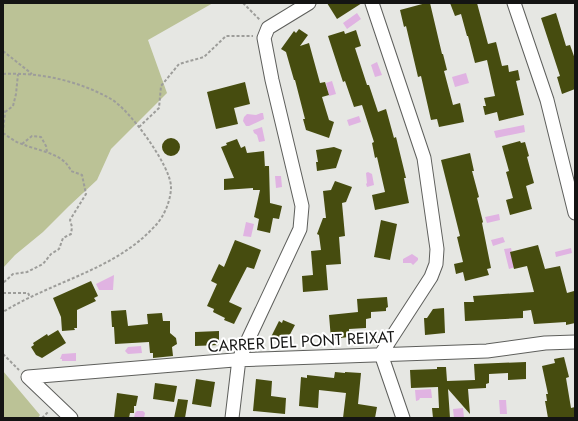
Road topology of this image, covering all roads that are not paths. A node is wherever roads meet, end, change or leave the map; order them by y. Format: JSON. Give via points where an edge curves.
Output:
{"nodes":[{"id":1,"x":309,"y":3,"type":"edge"},
{"id":2,"x":372,"y":3,"type":"edge"},
{"id":3,"x":514,"y":3,"type":"edge"},
{"id":4,"x":575,"y":213,"type":"edge"},
{"id":5,"x":575,"y":342,"type":"edge"},
{"id":6,"x":381,"y":354,"type":"junction"},
{"id":7,"x":240,"y":359,"type":"junction"},
{"id":8,"x":71,"y":418,"type":"edge"},
{"id":9,"x":232,"y":418,"type":"edge"},
{"id":10,"x":402,"y":418,"type":"edge"}],
"edges":[{"from":1,"to":7,"type":"street","via":[[266,33],[272,80],[302,206],[300,229]]},
{"from":2,"to":6,"type":"street","via":[[424,158],[437,249],[432,277]]},
{"from":3,"to":4,"type":"street","via":[[547,100]]},
{"from":5,"to":6,"type":"street","name":"CARRER DEL PONT REIXAT","via":[[545,343],[487,351]]},
{"from":6,"to":7,"type":"street","name":"CARRER DEL PONT REIXAT"},
{"from":6,"to":10,"type":"street"},
{"from":7,"to":8,"type":"street","name":"CARRER DEL PONT REIXAT","via":[[28,377]]},
{"from":7,"to":9,"type":"street"}]}
